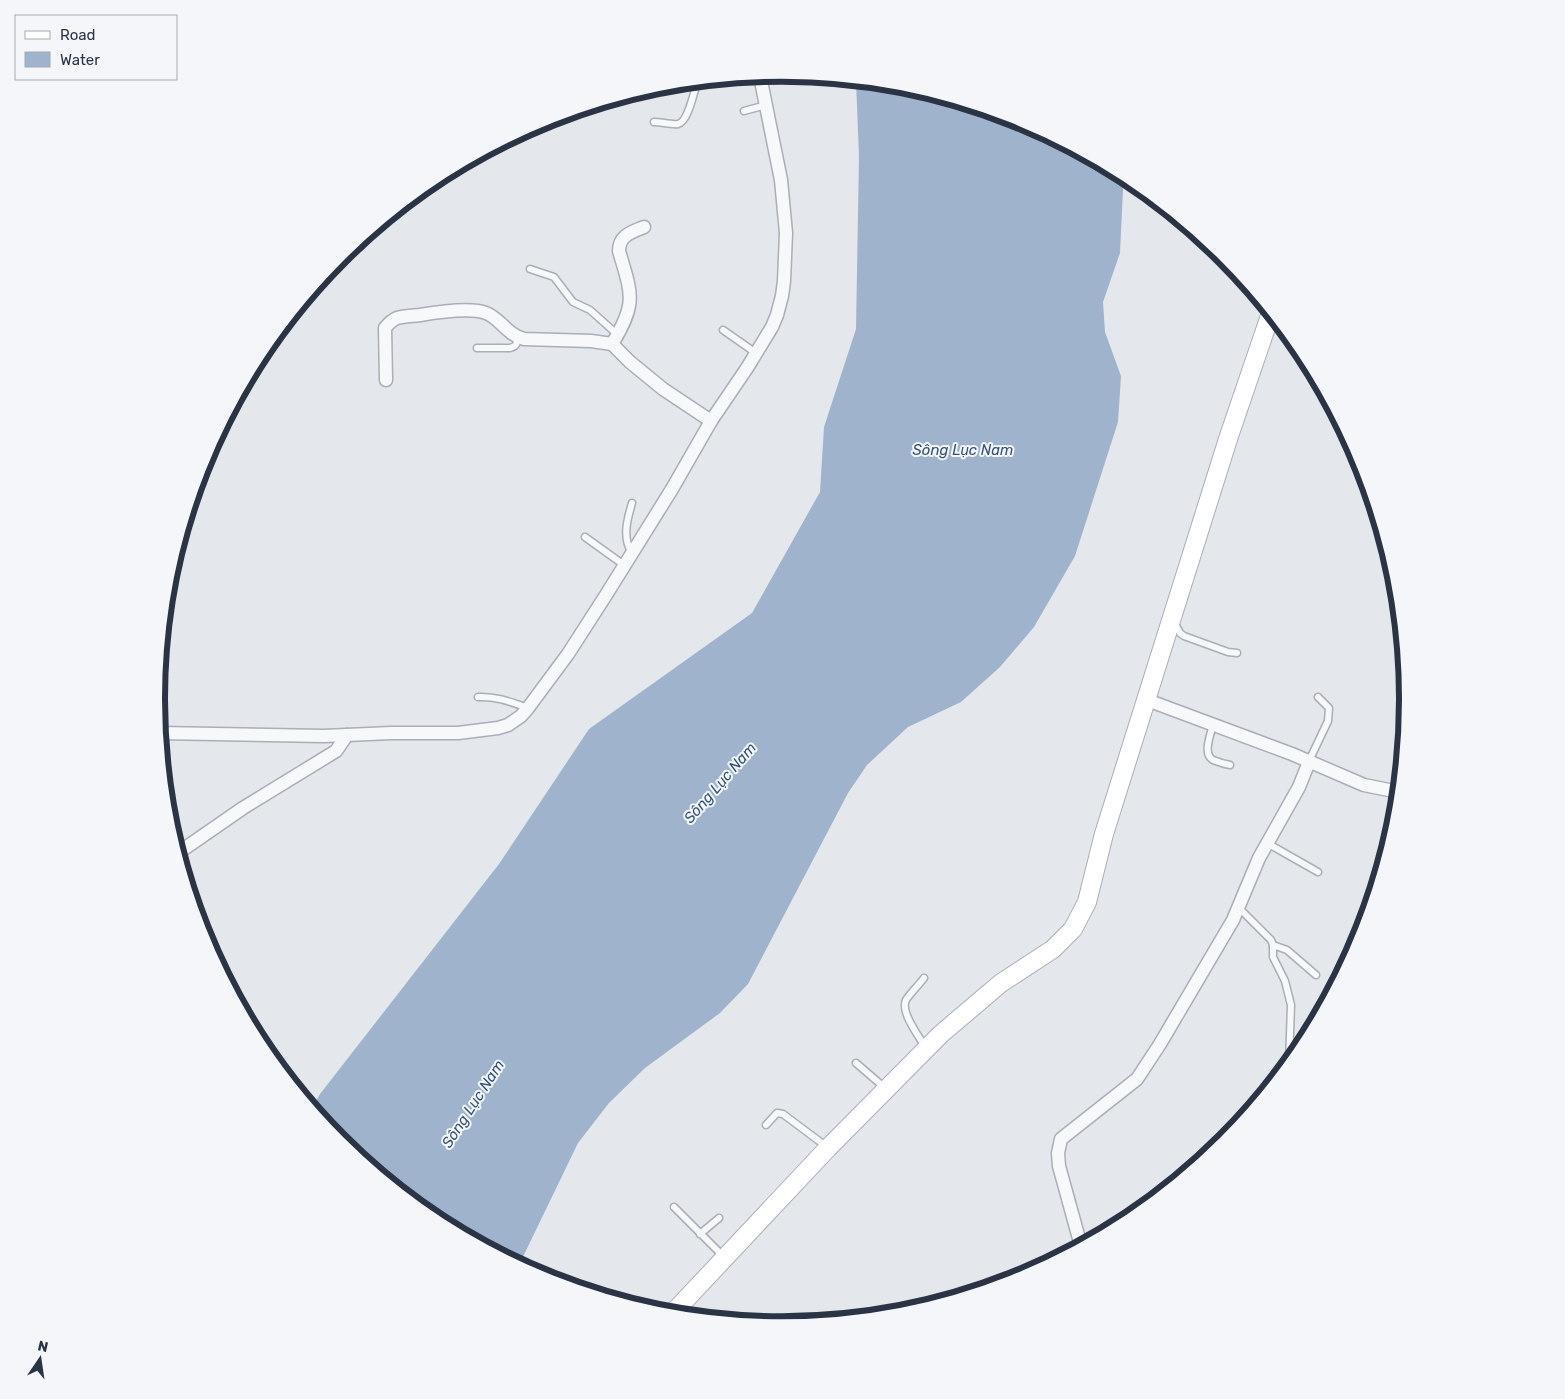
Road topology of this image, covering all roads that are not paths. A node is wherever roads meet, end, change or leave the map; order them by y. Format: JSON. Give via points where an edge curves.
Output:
{"nodes":[{"id":1,"x":761,"y":83,"type":"edge"},
{"id":2,"x":695,"y":89,"type":"edge"},
{"id":3,"x":766,"y":105,"type":"junction"},
{"id":4,"x":744,"y":110,"type":"dead end"},
{"id":5,"x":654,"y":122,"type":"dead end"},
{"id":6,"x":644,"y":227,"type":"dead end"},
{"id":7,"x":530,"y":269,"type":"dead end"},
{"id":8,"x":1269,"y":320,"type":"edge"},
{"id":9,"x":723,"y":330,"type":"dead end"},
{"id":10,"x":517,"y":337,"type":"junction"},
{"id":11,"x":615,"y":340,"type":"junction"},
{"id":12,"x":477,"y":348,"type":"dead end"},
{"id":13,"x":756,"y":353,"type":"junction"},
{"id":14,"x":386,"y":380,"type":"dead end"},
{"id":15,"x":711,"y":421,"type":"junction"},
{"id":16,"x":632,"y":503,"type":"dead end"},
{"id":17,"x":585,"y":537,"type":"dead end"},
{"id":18,"x":632,"y":553,"type":"junction"},
{"id":19,"x":624,"y":565,"type":"junction"},
{"id":20,"x":1172,"y":618,"type":"junction"},
{"id":21,"x":1237,"y":653,"type":"dead end"},
{"id":22,"x":478,"y":697,"type":"dead end"},
{"id":23,"x":1318,"y":697,"type":"dead end"},
{"id":24,"x":1147,"y":700,"type":"junction"},
{"id":25,"x":528,"y":708,"type":"junction"},
{"id":26,"x":1213,"y":724,"type":"junction"},
{"id":27,"x":167,"y":733,"type":"edge"},
{"id":28,"x":348,"y":735,"type":"junction"},
{"id":29,"x":1309,"y":762,"type":"junction"},
{"id":30,"x":1230,"y":766,"type":"dead end"},
{"id":31,"x":1392,"y":791,"type":"edge"},
{"id":32,"x":1267,"y":843,"type":"junction"},
{"id":33,"x":184,"y":849,"type":"edge"},
{"id":34,"x":1318,"y":872,"type":"dead end"},
{"id":35,"x":1238,"y":907,"type":"junction"},
{"id":36,"x":1273,"y":945,"type":"junction"},
{"id":37,"x":1316,"y":975,"type":"dead end"},
{"id":38,"x":924,"y":978,"type":"dead end"},
{"id":39,"x":926,"y":1049,"type":"junction"},
{"id":40,"x":1289,"y":1051,"type":"edge"},
{"id":41,"x":856,"y":1063,"type":"dead end"},
{"id":42,"x":886,"y":1089,"type":"junction"},
{"id":43,"x":766,"y":1125,"type":"dead end"},
{"id":44,"x":828,"y":1148,"type":"junction"},
{"id":45,"x":674,"y":1207,"type":"dead end"},
{"id":46,"x":719,"y":1218,"type":"dead end"},
{"id":47,"x":700,"y":1234,"type":"junction"},
{"id":48,"x":1081,"y":1239,"type":"edge"},
{"id":49,"x":725,"y":1258,"type":"junction"},
{"id":50,"x":678,"y":1307,"type":"edge"}],
"edges":[{"from":1,"to":3,"type":"street"},
{"from":2,"to":5,"type":"lane","via":[[683,122]]},
{"from":3,"to":4,"type":"lane"},
{"from":3,"to":13,"type":"street","via":[[781,180],[786,233],[782,296],[772,327]]},
{"from":6,"to":11,"type":"street","via":[[625,236],[619,245],[631,297],[624,325]]},
{"from":7,"to":11,"type":"lane","via":[[554,277],[574,302],[590,310]]},
{"from":8,"to":20,"type":"street"},
{"from":9,"to":13,"type":"lane"},
{"from":10,"to":11,"type":"street"},
{"from":10,"to":12,"type":"lane","via":[[517,344],[510,348]]},
{"from":10,"to":14,"type":"street","via":[[482,312],[445,310],[398,318],[385,328]]},
{"from":11,"to":15,"type":"street","via":[[630,362]]},
{"from":13,"to":15,"type":"street"},
{"from":15,"to":18,"type":"street"},
{"from":16,"to":18,"type":"lane","via":[[626,538]]},
{"from":17,"to":19,"type":"lane"},
{"from":18,"to":19,"type":"street"},
{"from":19,"to":25,"type":"street","via":[[568,654]]},
{"from":20,"to":21,"type":"lane","via":[[1184,636]]},
{"from":20,"to":24,"type":"street"},
{"from":22,"to":25,"type":"lane","via":[[499,698]]},
{"from":23,"to":29,"type":"lane","via":[[1329,708],[1329,714]]},
{"from":24,"to":26,"type":"street"},
{"from":24,"to":39,"type":"street","via":[[1104,834],[1088,902],[1074,929],[1053,949],[1001,983]]},
{"from":25,"to":28,"type":"street","via":[[508,725],[498,728],[458,733]]},
{"from":26,"to":29,"type":"street"},
{"from":26,"to":30,"type":"lane","via":[[1208,754],[1211,759]]},
{"from":27,"to":28,"type":"street"},
{"from":28,"to":33,"type":"street","via":[[336,750]]},
{"from":29,"to":31,"type":"street","via":[[1364,785]]},
{"from":29,"to":32,"type":"street","via":[[1299,787]]},
{"from":32,"to":34,"type":"lane"},
{"from":32,"to":35,"type":"street"},
{"from":35,"to":36,"type":"lane"},
{"from":35,"to":48,"type":"street","via":[[1198,982],[1138,1079],[1061,1139],[1059,1166]]},
{"from":36,"to":37,"type":"lane","via":[[1286,950]]},
{"from":36,"to":40,"type":"lane","via":[[1273,957],[1285,981],[1290,1005]]},
{"from":38,"to":39,"type":"lane","via":[[904,1007]]},
{"from":39,"to":42,"type":"street"},
{"from":41,"to":42,"type":"lane"},
{"from":42,"to":44,"type":"street"},
{"from":43,"to":44,"type":"lane","via":[[777,1113],[783,1114]]},
{"from":44,"to":49,"type":"street"},
{"from":45,"to":47,"type":"lane"},
{"from":46,"to":47,"type":"lane"},
{"from":47,"to":49,"type":"lane"},
{"from":49,"to":50,"type":"street"}]}
